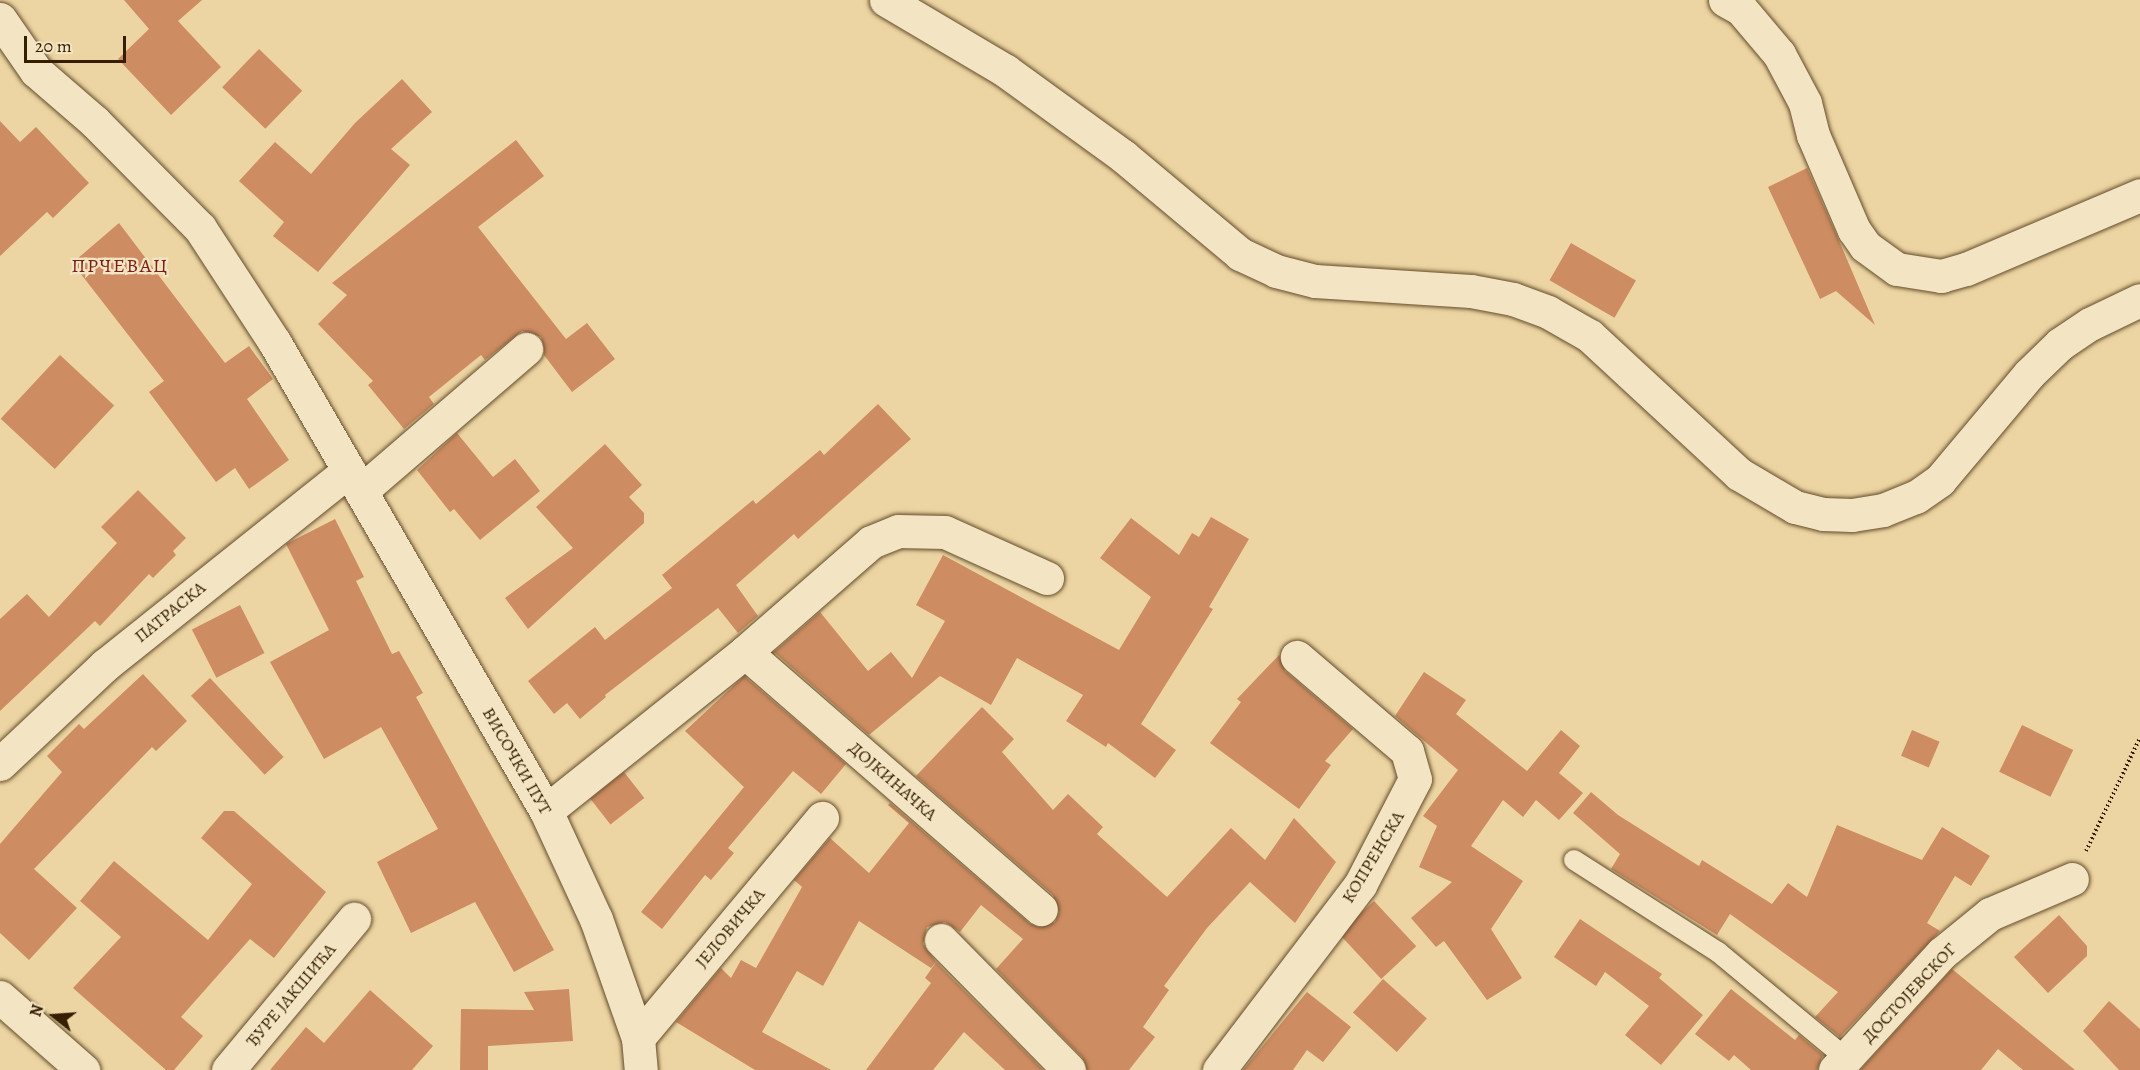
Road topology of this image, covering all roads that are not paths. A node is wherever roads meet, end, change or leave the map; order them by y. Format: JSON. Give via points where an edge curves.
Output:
{"nodes":[{"id":1,"x":886,"y":0,"type":"edge"},
{"id":2,"x":1725,"y":0,"type":"edge"},
{"id":3,"x":0,"y":19,"type":"edge"},
{"id":4,"x":2140,"y":195,"type":"edge"},
{"id":5,"x":2140,"y":300,"type":"edge"},
{"id":6,"x":526,"y":349,"type":"dead end"},
{"id":7,"x":355,"y":480,"type":"junction"},
{"id":8,"x":1047,"y":578,"type":"dead end"},
{"id":9,"x":745,"y":652,"type":"junction"},
{"id":10,"x":1297,"y":657,"type":"dead end"},
{"id":11,"x":0,"y":764,"type":"edge"},
{"id":12,"x":546,"y":811,"type":"junction"},
{"id":13,"x":822,"y":818,"type":"dead end"},
{"id":14,"x":1574,"y":860,"type":"dead end"},
{"id":15,"x":2072,"y":879,"type":"road end"},
{"id":16,"x":1041,"y":909,"type":"dead end"},
{"id":17,"x":354,"y":919,"type":"dead end"},
{"id":18,"x":941,"y":940,"type":"dead end"},
{"id":19,"x":0,"y":997,"type":"edge"},
{"id":20,"x":638,"y":1038,"type":"junction"},
{"id":21,"x":1841,"y":1064,"type":"edge"},
{"id":22,"x":83,"y":1070,"type":"edge"},
{"id":23,"x":228,"y":1070,"type":"edge"},
{"id":24,"x":641,"y":1070,"type":"edge"},
{"id":25,"x":1069,"y":1070,"type":"edge"},
{"id":26,"x":1219,"y":1070,"type":"edge"}],
"edges":[{"from":1,"to":5,"type":"main road","via":[[1016,77],[1123,156],[1240,254],[1276,271],[1315,281],[1471,291],[1513,299],[1548,312],[1590,336],[1739,474],[1795,507],[1823,514],[1883,510],[1916,497],[1940,480],[2029,374],[2060,344],[2090,324]]},
{"from":2,"to":4,"type":"main road","via":[[1740,9],[1779,54],[1805,103],[1813,135],[1854,230],[1865,246],[1898,269],[1941,276],[1966,269]]},
{"from":3,"to":7,"type":"main road","name":"ВИСОЧКИ ПУТ","via":[[36,71],[95,122],[200,228],[262,323]]},
{"from":6,"to":7,"type":"main road","name":"ПАТРАСКА"},
{"from":7,"to":11,"type":"main road","name":"ПАТРАСКА","via":[[105,665]]},
{"from":7,"to":12,"type":"main road","name":"ВИСОЧКИ ПУТ"},
{"from":8,"to":9,"type":"main road","via":[[945,532],[898,531],[871,542]]},
{"from":9,"to":12,"type":"main road"},
{"from":9,"to":16,"type":"main road","name":"ДОЈКИНАЧКА"},
{"from":10,"to":26,"type":"main road","name":"КОПРЕНСКА","via":[[1407,751],[1415,779],[1360,885]]},
{"from":12,"to":20,"type":"main road","name":"ВИСОЧКИ ПУТ","via":[[596,919]]},
{"from":13,"to":20,"type":"main road","name":"ЈЕЛОВИЧКА"},
{"from":14,"to":21,"type":"lane","via":[[1718,952]]},
{"from":15,"to":21,"type":"main road","name":"ДОСТОЈЕВСКОГ","via":[[1990,914],[1942,953]]},
{"from":17,"to":23,"type":"main road","name":"ЂУРЕ ЈАКШИЋА"},
{"from":18,"to":25,"type":"main road"},
{"from":19,"to":22,"type":"main road"},
{"from":20,"to":24,"type":"main road","name":"ВИСОЧКИ ПУТ"}]}
